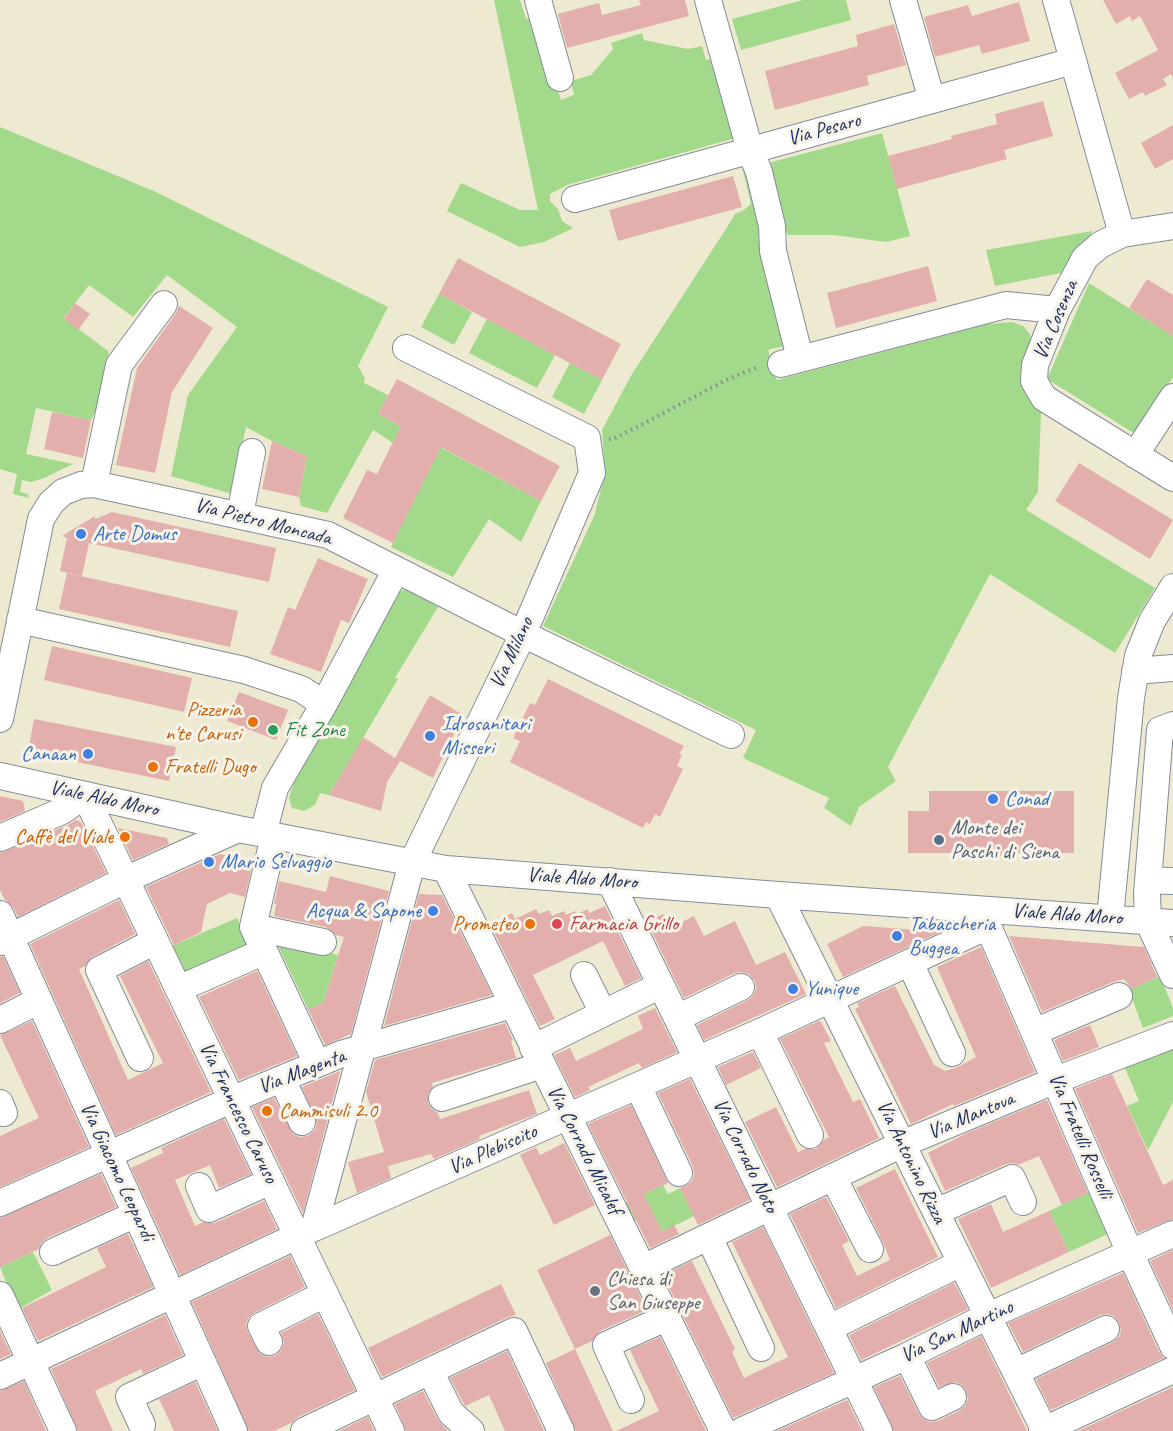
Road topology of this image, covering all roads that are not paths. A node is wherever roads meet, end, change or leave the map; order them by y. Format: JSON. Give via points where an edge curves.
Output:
{"nodes":[{"id":1,"x":708,"y":0,"type":"edge"},
{"id":2,"x":903,"y":0,"type":"edge"},
{"id":3,"x":1056,"y":0,"type":"edge"},
{"id":4,"x":543,"y":1,"type":"edge"},
{"id":5,"x":1073,"y":61,"type":"junction"},
{"id":6,"x":560,"y":78,"type":"dead end"},
{"id":7,"x":932,"y":100,"type":"junction"},
{"id":8,"x":750,"y":150,"type":"junction"},
{"id":9,"x":575,"y":199,"type":"dead end"},
{"id":10,"x":1173,"y":226,"type":"edge"},
{"id":11,"x":1122,"y":234,"type":"junction"},
{"id":12,"x":164,"y":304,"type":"dead end"},
{"id":13,"x":1057,"y":310,"type":"junction"},
{"id":14,"x":406,"y":348,"type":"dead end"},
{"id":15,"x":1173,"y":397,"type":"edge"},
{"id":16,"x":252,"y":452,"type":"dead end"},
{"id":17,"x":1135,"y":455,"type":"junction"},
{"id":18,"x":1173,"y":478,"type":"edge"},
{"id":19,"x":94,"y":484,"type":"junction"},
{"id":20,"x":240,"y":515,"type":"junction"},
{"id":21,"x":396,"y":570,"type":"junction"},
{"id":22,"x":1173,"y":587,"type":"edge"},
{"id":23,"x":20,"y":621,"type":"junction"},
{"id":24,"x":523,"y":634,"type":"junction"},
{"id":25,"x":1173,"y":668,"type":"edge"},
{"id":26,"x":1135,"y":671,"type":"junction"},
{"id":27,"x":324,"y":704,"type":"junction"},
{"id":28,"x":0,"y":718,"type":"edge"},
{"id":29,"x":1173,"y":725,"type":"edge"},
{"id":30,"x":731,"y":735,"type":"dead end"},
{"id":31,"x":0,"y":776,"type":"edge"},
{"id":32,"x":85,"y":795,"type":"junction"},
{"id":33,"x":1164,"y":801,"type":"edge"},
{"id":34,"x":238,"y":829,"type":"junction"},
{"id":35,"x":269,"y":835,"type":"junction"},
{"id":36,"x":0,"y":838,"type":"edge"},
{"id":37,"x":412,"y":863,"type":"junction"},
{"id":38,"x":446,"y":869,"type":"junction"},
{"id":39,"x":125,"y":880,"type":"junction"},
{"id":40,"x":1161,"y":880,"type":"edge"},
{"id":41,"x":610,"y":881,"type":"junction"},
{"id":42,"x":778,"y":895,"type":"junction"},
{"id":43,"x":0,"y":914,"type":"edge"},
{"id":44,"x":988,"y":918,"type":"junction"},
{"id":45,"x":1110,"y":918,"type":"junction"},
{"id":46,"x":1161,"y":922,"type":"edge"},
{"id":47,"x":253,"y":927,"type":"junction"},
{"id":48,"x":5,"y":939,"type":"edge"},
{"id":49,"x":155,"y":941,"type":"junction"},
{"id":50,"x":323,"y":942,"type":"dead end"},
{"id":51,"x":263,"y":952,"type":"junction"},
{"id":52,"x":910,"y":963,"type":"junction"},
{"id":53,"x":584,"y":975,"type":"dead end"},
{"id":54,"x":1173,"y":975,"type":"edge"},
{"id":55,"x":661,"y":985,"type":"junction"},
{"id":56,"x":741,"y":987,"type":"dead end"},
{"id":57,"x":178,"y":989,"type":"junction"},
{"id":58,"x":1119,"y":996,"type":"dead end"},
{"id":59,"x":831,"y":1000,"type":"junction"},
{"id":60,"x":38,"y":1001,"type":"junction"},
{"id":61,"x":512,"y":1005,"type":"junction"},
{"id":62,"x":603,"y":1013,"type":"junction"},
{"id":63,"x":677,"y":1018,"type":"junction"},
{"id":64,"x":0,"y":1020,"type":"edge"},
{"id":65,"x":759,"y":1032,"type":"junction"},
{"id":66,"x":1034,"y":1032,"type":"junction"},
{"id":67,"x":1173,"y":1035,"type":"edge"},
{"id":68,"x":362,"y":1049,"type":"junction"},
{"id":69,"x":952,"y":1053,"type":"dead end"},
{"id":70,"x":537,"y":1057,"type":"junction"},
{"id":71,"x":140,"y":1058,"type":"dead end"},
{"id":72,"x":698,"y":1059,"type":"junction"},
{"id":73,"x":317,"y":1064,"type":"junction"},
{"id":74,"x":282,"y":1078,"type":"junction"},
{"id":75,"x":1056,"y":1080,"type":"junction"},
{"id":76,"x":638,"y":1086,"type":"junction"},
{"id":77,"x":442,"y":1098,"type":"dead end"},
{"id":78,"x":231,"y":1100,"type":"junction"},
{"id":79,"x":567,"y":1118,"type":"junction"},
{"id":80,"x":302,"y":1122,"type":"dead end"},
{"id":81,"x":810,"y":1135,"type":"dead end"},
{"id":82,"x":902,"y":1144,"type":"junction"},
{"id":83,"x":109,"y":1155,"type":"junction"},
{"id":84,"x":678,"y":1173,"type":"dead end"},
{"id":85,"x":833,"y":1177,"type":"junction"},
{"id":86,"x":271,"y":1181,"type":"junction"},
{"id":87,"x":199,"y":1186,"type":"dead end"},
{"id":88,"x":1023,"y":1202,"type":"dead end"},
{"id":89,"x":0,"y":1203,"type":"edge"},
{"id":90,"x":770,"y":1207,"type":"junction"},
{"id":91,"x":936,"y":1212,"type":"junction"},
{"id":92,"x":136,"y":1214,"type":"junction"},
{"id":93,"x":305,"y":1232,"type":"junction"},
{"id":94,"x":1173,"y":1234,"type":"edge"},
{"id":95,"x":709,"y":1237,"type":"junction"},
{"id":96,"x":870,"y":1250,"type":"dead end"},
{"id":97,"x":54,"y":1252,"type":"dead end"},
{"id":98,"x":1130,"y":1253,"type":"junction"},
{"id":99,"x":961,"y":1263,"type":"junction"},
{"id":100,"x":643,"y":1268,"type":"junction"},
{"id":101,"x":172,"y":1294,"type":"junction"},
{"id":102,"x":325,"y":1294,"type":"junction"},
{"id":103,"x":1,"y":1299,"type":"edge"},
{"id":104,"x":988,"y":1316,"type":"junction"},
{"id":105,"x":668,"y":1317,"type":"junction"},
{"id":106,"x":829,"y":1328,"type":"junction"},
{"id":107,"x":1106,"y":1329,"type":"dead end"},
{"id":108,"x":269,"y":1342,"type":"dead end"},
{"id":109,"x":1173,"y":1346,"type":"edge"},
{"id":110,"x":761,"y":1348,"type":"dead end"},
{"id":111,"x":907,"y":1356,"type":"junction"},
{"id":112,"x":30,"y":1361,"type":"junction"},
{"id":113,"x":203,"y":1362,"type":"junction"},
{"id":114,"x":1173,"y":1370,"type":"edge"},
{"id":115,"x":430,"y":1371,"type":"junction"},
{"id":116,"x":1016,"y":1372,"type":"junction"},
{"id":117,"x":0,"y":1376,"type":"edge"},
{"id":118,"x":854,"y":1380,"type":"junction"},
{"id":119,"x":375,"y":1397,"type":"junction"},
{"id":120,"x":953,"y":1397,"type":"dead end"},
{"id":121,"x":630,"y":1400,"type":"dead end"},
{"id":122,"x":784,"y":1422,"type":"edge"},
{"id":123,"x":142,"y":1425,"type":"dead end"},
{"id":124,"x":317,"y":1428,"type":"edge"},
{"id":125,"x":63,"y":1431,"type":"edge"},
{"id":126,"x":234,"y":1431,"type":"edge"},
{"id":127,"x":391,"y":1431,"type":"edge"},
{"id":128,"x":471,"y":1431,"type":"edge"},
{"id":129,"x":561,"y":1431,"type":"edge"},
{"id":130,"x":723,"y":1431,"type":"edge"},
{"id":131,"x":741,"y":1431,"type":"edge"},
{"id":132,"x":879,"y":1431,"type":"edge"},
{"id":133,"x":1043,"y":1431,"type":"edge"}],
"edges":[{"from":1,"to":8,"type":"street"},
{"from":2,"to":7,"type":"street"},
{"from":3,"to":5,"type":"street"},
{"from":4,"to":6,"type":"street"},
{"from":5,"to":7,"type":"street","name":"Via Pesaro"},
{"from":5,"to":11,"type":"street"},
{"from":7,"to":8,"type":"street","name":"Via Pesaro"},
{"from":8,"to":9,"type":"street","name":"Via Pesaro"},
{"from":8,"to":13,"type":"street","via":[[772,226],[791,361],[1006,305]]},
{"from":10,"to":11,"type":"street","name":"Via Cosenza"},
{"from":11,"to":13,"type":"street","name":"Via Cosenza","via":[[1085,258]]},
{"from":12,"to":19,"type":"street","via":[[119,365]]},
{"from":13,"to":17,"type":"street","name":"Via Cosenza","via":[[1035,365],[1038,391]]},
{"from":14,"to":24,"type":"street","name":"Via Milano","via":[[587,438],[592,473]]},
{"from":15,"to":17,"type":"street"},
{"from":16,"to":20,"type":"street"},
{"from":17,"to":18,"type":"street","name":"Via Cosenza"},
{"from":19,"to":20,"type":"street","name":"Via Pietro Moncada"},
{"from":19,"to":23,"type":"street","name":"Via Pietro Moncada","via":[[63,492],[41,519]]},
{"from":20,"to":21,"type":"street","name":"Via Pietro Moncada","via":[[328,535]]},
{"from":21,"to":24,"type":"street","name":"Via Pietro Moncada"},
{"from":21,"to":27,"type":"street"},
{"from":22,"to":26,"type":"street","via":[[1152,621]]},
{"from":23,"to":27,"type":"street","via":[[244,670],[301,689]]},
{"from":23,"to":28,"type":"street","name":"Via Pietro Moncada"},
{"from":24,"to":30,"type":"street","name":"Via Pietro Moncada"},
{"from":24,"to":37,"type":"street","name":"Via Milano"},
{"from":25,"to":26,"type":"street"},
{"from":26,"to":45,"type":"street"},
{"from":27,"to":35,"type":"street","via":[[275,788]]},
{"from":29,"to":33,"type":"street","via":[[1160,730]]},
{"from":31,"to":32,"type":"street","name":"Viale Aldo Moro"},
{"from":32,"to":34,"type":"street","name":"Viale Aldo Moro"},
{"from":32,"to":36,"type":"street","via":[[62,811]]},
{"from":32,"to":39,"type":"street","name":"Via Francesco Caruso"},
{"from":33,"to":40,"type":"street"},
{"from":34,"to":35,"type":"street","name":"Viale Aldo Moro"},
{"from":34,"to":39,"type":"street"},
{"from":35,"to":37,"type":"street","name":"Viale Aldo Moro"},
{"from":35,"to":47,"type":"street"},
{"from":37,"to":38,"type":"street","name":"Viale Aldo Moro"},
{"from":37,"to":68,"type":"street","name":"Via Milano"},
{"from":38,"to":41,"type":"street","name":"Viale Aldo Moro"},
{"from":38,"to":61,"type":"street","name":"Via Corrado Micalef"},
{"from":39,"to":48,"type":"street"},
{"from":39,"to":49,"type":"street","name":"Via Francesco Caruso"},
{"from":40,"to":46,"type":"street"},
{"from":41,"to":42,"type":"street","name":"Viale Aldo Moro"},
{"from":41,"to":55,"type":"street","name":"Via Corrado Noto"},
{"from":42,"to":44,"type":"street","name":"Viale Aldo Moro"},
{"from":42,"to":59,"type":"street","name":"Via Antonino Rizza"},
{"from":43,"to":48,"type":"street","name":"Via Giacomo Leopardi"},
{"from":44,"to":45,"type":"street","name":"Viale Aldo Moro"},
{"from":44,"to":52,"type":"street","name":"Via Plebiscito"},
{"from":44,"to":66,"type":"street","name":"Via Fratelli Rosselli"},
{"from":45,"to":46,"type":"street","name":"Viale Aldo Moro"},
{"from":46,"to":54,"type":"street"},
{"from":47,"to":50,"type":"street"},
{"from":47,"to":51,"type":"street"},
{"from":48,"to":60,"type":"street","name":"Via Giacomo Leopardi"},
{"from":49,"to":57,"type":"street","name":"Via Francesco Caruso"},
{"from":49,"to":71,"type":"street","via":[[99,970]]},
{"from":51,"to":57,"type":"street"},
{"from":51,"to":73,"type":"street"},
{"from":52,"to":59,"type":"street","name":"Via Plebiscito"},
{"from":52,"to":69,"type":"street"},
{"from":53,"to":62,"type":"street"},
{"from":55,"to":62,"type":"street"},
{"from":55,"to":63,"type":"street","name":"Via Corrado Noto"},
{"from":56,"to":63,"type":"street"},
{"from":57,"to":78,"type":"street","name":"Via Francesco Caruso"},
{"from":58,"to":66,"type":"street"},
{"from":59,"to":65,"type":"street","name":"Via Plebiscito"},
{"from":59,"to":82,"type":"street","name":"Via Antonino Rizza"},
{"from":60,"to":64,"type":"street"},
{"from":60,"to":83,"type":"street","name":"Via Giacomo Leopardi"},
{"from":61,"to":68,"type":"street","name":"Via Magenta"},
{"from":61,"to":70,"type":"street","name":"Via Corrado Micalef"},
{"from":62,"to":70,"type":"street"},
{"from":63,"to":72,"type":"street","name":"Via Corrado Noto"},
{"from":65,"to":72,"type":"street","name":"Via Plebiscito"},
{"from":65,"to":81,"type":"street"},
{"from":66,"to":75,"type":"street","name":"Via Fratelli Rosselli"},
{"from":67,"to":75,"type":"street","name":"Via Mantova"},
{"from":68,"to":73,"type":"street","name":"Via Magenta"},
{"from":68,"to":93,"type":"street","name":"Via Milano"},
{"from":70,"to":77,"type":"street"},
{"from":70,"to":79,"type":"street","name":"Via Corrado Micalef"},
{"from":72,"to":76,"type":"street","name":"Via Plebiscito"},
{"from":72,"to":90,"type":"street","name":"Via Corrado Noto"},
{"from":73,"to":74,"type":"street","name":"Via Magenta"},
{"from":74,"to":78,"type":"street","name":"Via Magenta"},
{"from":74,"to":80,"type":"street"},
{"from":75,"to":82,"type":"street","name":"Via Mantova"},
{"from":75,"to":98,"type":"street","name":"Via Fratelli Rosselli"},
{"from":76,"to":79,"type":"street","name":"Via Plebiscito"},
{"from":76,"to":84,"type":"street"},
{"from":78,"to":83,"type":"street","name":"Via Magenta"},
{"from":78,"to":86,"type":"street","name":"Via Francesco Caruso"},
{"from":79,"to":93,"type":"street","name":"Via Plebiscito"},
{"from":79,"to":100,"type":"street","name":"Via Corrado Micalef"},
{"from":82,"to":85,"type":"street","name":"Via Mantova"},
{"from":82,"to":91,"type":"street","name":"Via Antonino Rizza"},
{"from":83,"to":89,"type":"street","name":"Via Magenta"},
{"from":83,"to":92,"type":"street","name":"Via Giacomo Leopardi"},
{"from":85,"to":90,"type":"street","name":"Via Mantova"},
{"from":85,"to":96,"type":"street"},
{"from":86,"to":87,"type":"street","via":[[209,1209]]},
{"from":86,"to":93,"type":"street","name":"Via Francesco Caruso"},
{"from":88,"to":91,"type":"street","via":[[1012,1178]]},
{"from":90,"to":95,"type":"street","name":"Via Mantova"},
{"from":90,"to":106,"type":"street","name":"Via Corrado Noto"},
{"from":91,"to":99,"type":"street","name":"Via Antonino Rizza"},
{"from":92,"to":97,"type":"street"},
{"from":92,"to":101,"type":"street","name":"Via Giacomo Leopardi"},
{"from":93,"to":101,"type":"street","name":"Via Plebiscito"},
{"from":93,"to":102,"type":"street","name":"Via Francesco Caruso"},
{"from":94,"to":98,"type":"street","name":"Via San Martino"},
{"from":95,"to":100,"type":"street","name":"Via Mantova"},
{"from":95,"to":110,"type":"street"},
{"from":98,"to":104,"type":"street","name":"Via San Martino"},
{"from":98,"to":109,"type":"street","name":"Via Fratelli Rosselli"},
{"from":99,"to":104,"type":"street","name":"Via Antonino Rizza"},
{"from":99,"to":106,"type":"street"},
{"from":100,"to":105,"type":"street","name":"Via Corrado Micalef"},
{"from":101,"to":112,"type":"street","name":"Via Plebiscito"},
{"from":101,"to":113,"type":"street","name":"Via Giacomo Leopardi"},
{"from":102,"to":108,"type":"street","via":[[261,1326]]},
{"from":102,"to":119,"type":"street","name":"Via Francesco Caruso"},
{"from":103,"to":112,"type":"street"},
{"from":104,"to":111,"type":"street","name":"Via San Martino"},
{"from":104,"to":116,"type":"street","name":"Via Antonino Rizza"},
{"from":105,"to":121,"type":"street","via":[[606,1345]]},
{"from":105,"to":130,"type":"street","name":"Via Corrado Micalef"},
{"from":106,"to":118,"type":"street","name":"Via Corrado Noto"},
{"from":107,"to":116,"type":"street"},
{"from":111,"to":118,"type":"street","name":"Via San Martino"},
{"from":111,"to":120,"type":"street","via":[[932,1407]]},
{"from":112,"to":117,"type":"street","name":"Via Plebiscito"},
{"from":112,"to":125,"type":"street"},
{"from":113,"to":123,"type":"street","via":[[129,1397]]},
{"from":113,"to":126,"type":"street","name":"Via Giacomo Leopardi"},
{"from":114,"to":133,"type":"street"},
{"from":115,"to":119,"type":"street"},
{"from":115,"to":128,"type":"street","via":[[451,1413]]},
{"from":115,"to":129,"type":"street","via":[[514,1331]]},
{"from":116,"to":133,"type":"street","name":"Via Antonino Rizza"},
{"from":118,"to":122,"type":"street","name":"Via San Martino"},
{"from":118,"to":132,"type":"street","name":"Via Corrado Noto"},
{"from":119,"to":124,"type":"street"},
{"from":119,"to":127,"type":"street","name":"Via Francesco Caruso"},
{"from":122,"to":131,"type":"street","name":"Via San Martino"}]}
